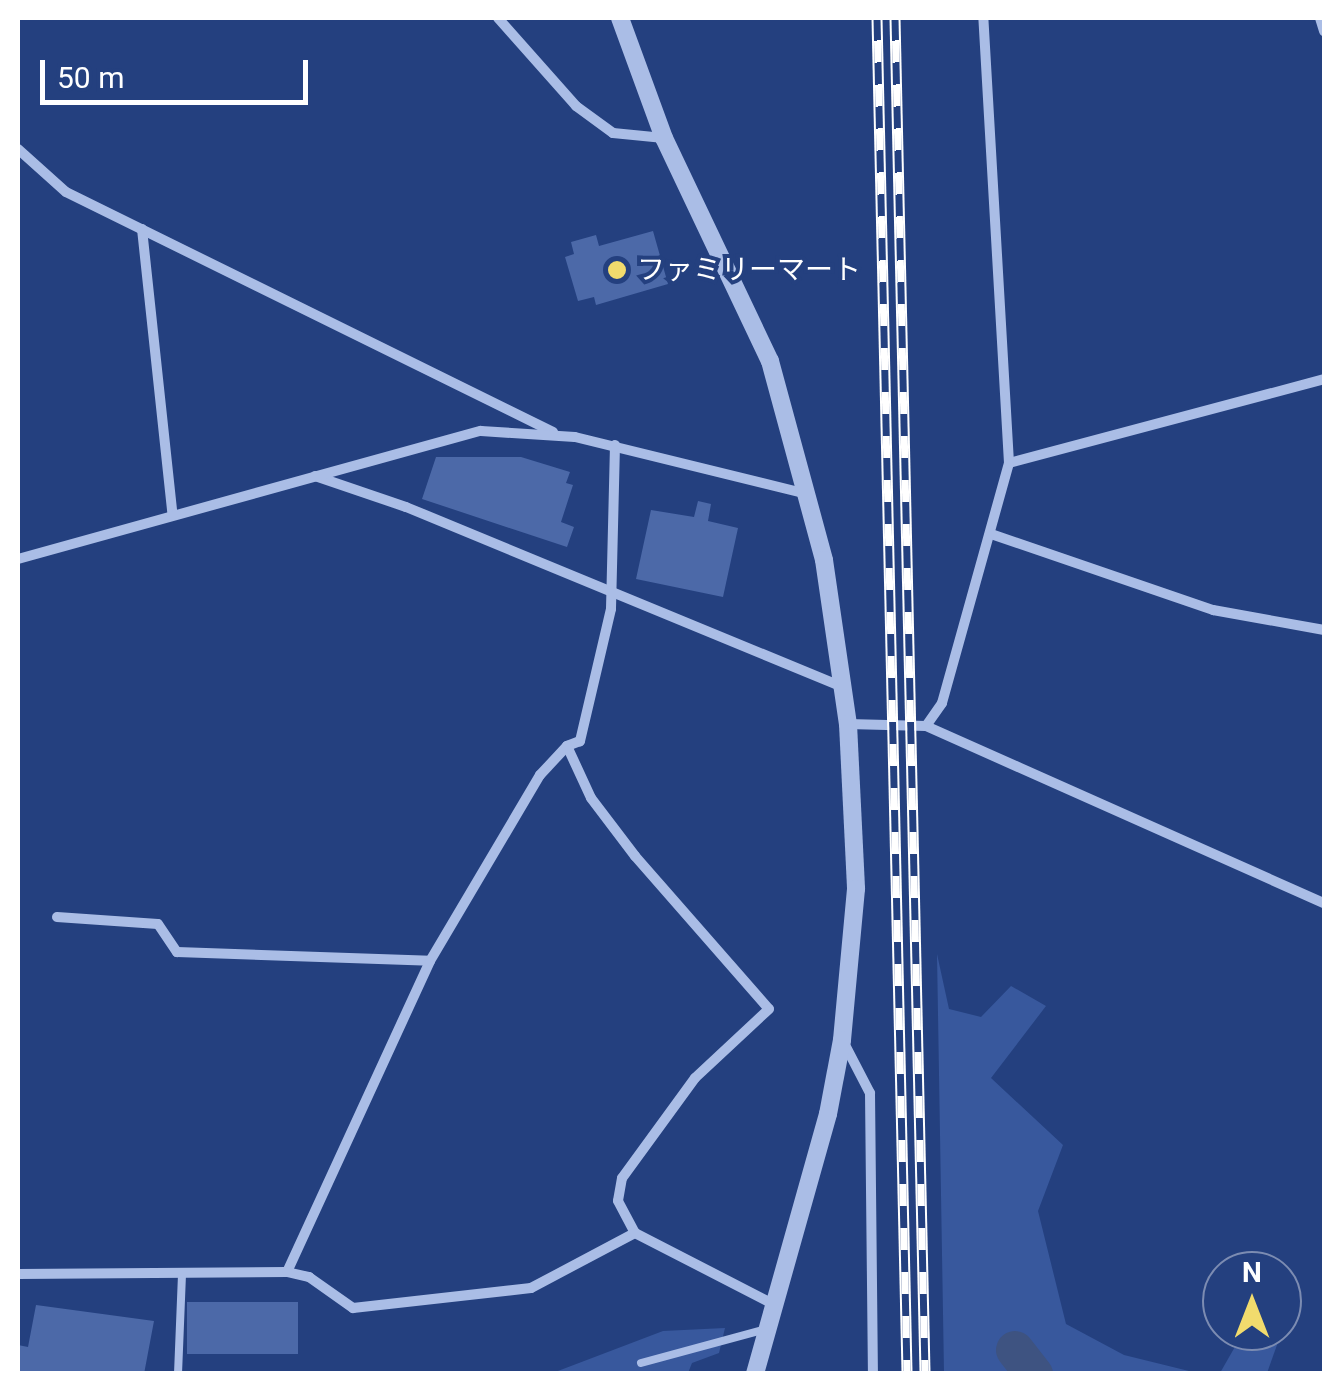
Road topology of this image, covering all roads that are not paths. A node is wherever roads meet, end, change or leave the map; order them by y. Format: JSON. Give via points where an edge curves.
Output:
{"nodes":[{"id":1,"x":498,"y":18,"type":"edge"},
{"id":2,"x":620,"y":18,"type":"edge"},
{"id":3,"x":983,"y":18,"type":"edge"},
{"id":4,"x":1320,"y":18,"type":"edge"},
{"id":5,"x":1324,"y":31,"type":"edge"},
{"id":6,"x":664,"y":138,"type":"junction"},
{"id":7,"x":18,"y":149,"type":"edge"},
{"id":8,"x":142,"y":229,"type":"junction"},
{"id":9,"x":1324,"y":379,"type":"edge"},
{"id":10,"x":558,"y":434,"type":"junction"},
{"id":11,"x":615,"y":445,"type":"junction"},
{"id":12,"x":1009,"y":463,"type":"junction"},
{"id":13,"x":314,"y":476,"type":"junction"},
{"id":14,"x":808,"y":494,"type":"junction"},
{"id":15,"x":172,"y":512,"type":"junction"},
{"id":16,"x":990,"y":534,"type":"junction"},
{"id":17,"x":18,"y":558,"type":"edge"},
{"id":18,"x":610,"y":595,"type":"junction"},
{"id":19,"x":1324,"y":630,"type":"edge"},
{"id":20,"x":842,"y":687,"type":"junction"},
{"id":21,"x":848,"y":724,"type":"junction"},
{"id":22,"x":926,"y":726,"type":"junction"},
{"id":23,"x":567,"y":746,"type":"junction"},
{"id":24,"x":1324,"y":903,"type":"edge"},
{"id":25,"x":58,"y":917,"type":"dead end"},
{"id":26,"x":430,"y":962,"type":"junction"},
{"id":27,"x":842,"y":1040,"type":"junction"},
{"id":28,"x":634,"y":1233,"type":"junction"},
{"id":29,"x":287,"y":1272,"type":"junction"},
{"id":30,"x":182,"y":1273,"type":"junction"},
{"id":31,"x":18,"y":1274,"type":"edge"},
{"id":32,"x":775,"y":1305,"type":"junction"},
{"id":33,"x":770,"y":1328,"type":"junction"},
{"id":34,"x":641,"y":1363,"type":"dead end"},
{"id":35,"x":178,"y":1374,"type":"edge"},
{"id":36,"x":754,"y":1374,"type":"edge"},
{"id":37,"x":873,"y":1374,"type":"edge"}],
"edges":[{"from":1,"to":6,"type":"street","via":[[576,106],[613,133]]},
{"from":2,"to":6,"type":"street"},
{"from":3,"to":12,"type":"street"},
{"from":4,"to":5,"type":"street"},
{"from":6,"to":14,"type":"street","via":[[770,360]]},
{"from":7,"to":8,"type":"street","via":[[66,192]]},
{"from":8,"to":10,"type":"street"},
{"from":8,"to":15,"type":"street"},
{"from":9,"to":12,"type":"street"},
{"from":10,"to":11,"type":"street"},
{"from":10,"to":13,"type":"street","via":[[481,431]]},
{"from":11,"to":14,"type":"street"},
{"from":11,"to":18,"type":"street"},
{"from":12,"to":16,"type":"street"},
{"from":13,"to":15,"type":"street"},
{"from":13,"to":18,"type":"street","via":[[406,507]]},
{"from":14,"to":20,"type":"street"},
{"from":15,"to":17,"type":"street"},
{"from":16,"to":19,"type":"street","via":[[1213,610]]},
{"from":16,"to":22,"type":"street","via":[[942,702]]},
{"from":18,"to":20,"type":"street"},
{"from":18,"to":23,"type":"street","via":[[580,741]]},
{"from":20,"to":21,"type":"street"},
{"from":21,"to":22,"type":"street"},
{"from":21,"to":27,"type":"street","via":[[856,889]]},
{"from":22,"to":24,"type":"street"},
{"from":23,"to":26,"type":"street","via":[[540,775]]},
{"from":23,"to":28,"type":"street","via":[[591,798],[635,856],[770,1009],[696,1078],[622,1178],[618,1201]]},
{"from":25,"to":26,"type":"street","via":[[158,924],[177,952]]},
{"from":26,"to":29,"type":"street"},
{"from":27,"to":32,"type":"street"},
{"from":27,"to":37,"type":"street","via":[[870,1093]]},
{"from":28,"to":29,"type":"street","via":[[531,1288],[353,1308],[309,1277]]},
{"from":28,"to":32,"type":"street"},
{"from":29,"to":30,"type":"street"},
{"from":30,"to":31,"type":"street"},
{"from":30,"to":35,"type":"lane"},
{"from":32,"to":33,"type":"street"},
{"from":33,"to":34,"type":"lane"},
{"from":33,"to":36,"type":"street"}]}
